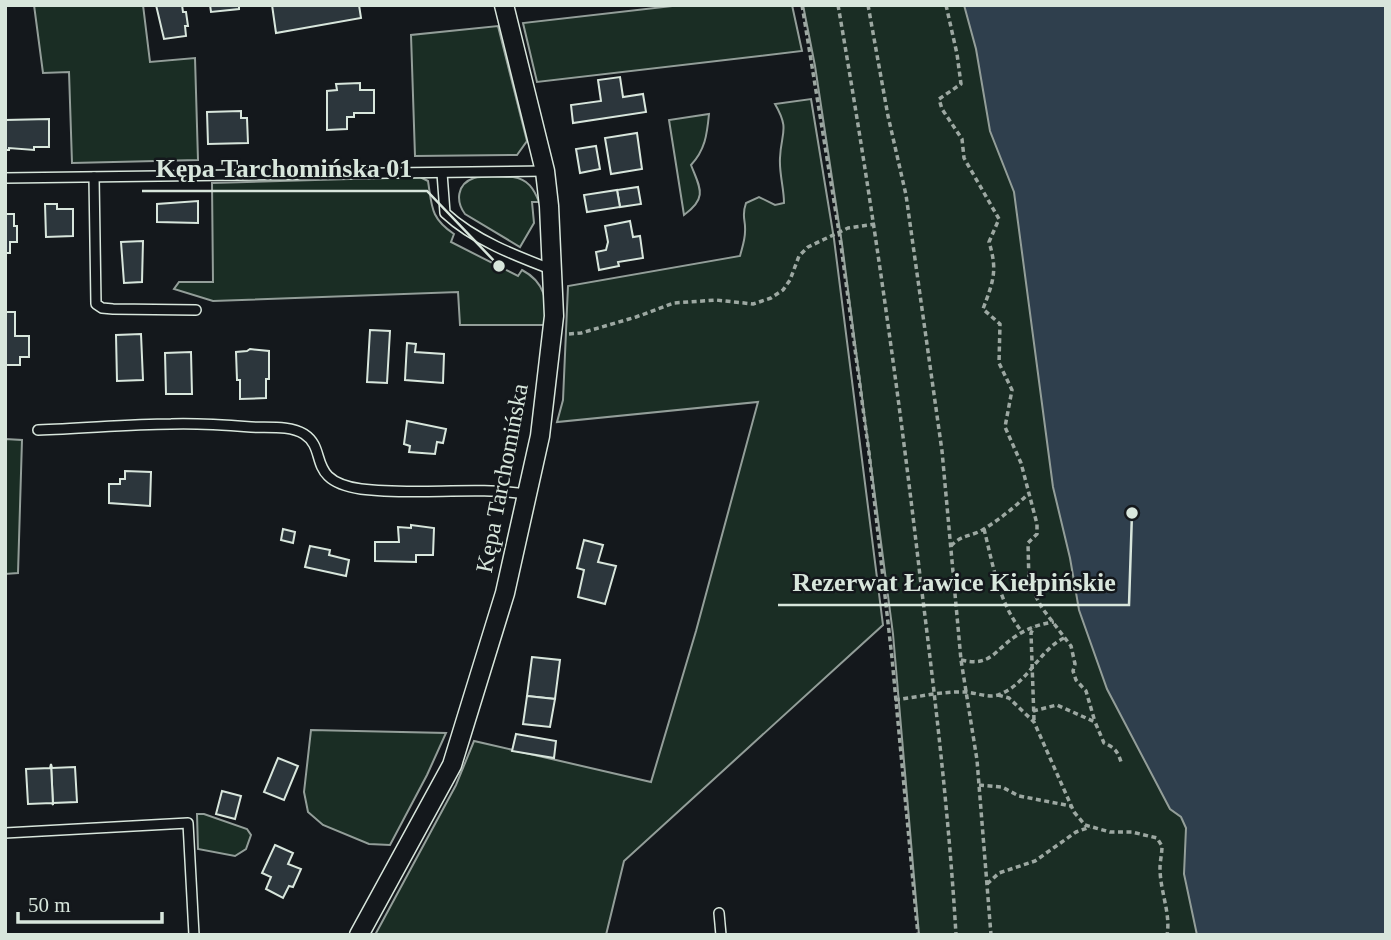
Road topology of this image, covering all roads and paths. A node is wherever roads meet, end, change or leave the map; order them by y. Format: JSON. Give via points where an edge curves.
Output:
{"nodes":[{"id":1,"x":504,"y":5,"type":"edge"},
{"id":2,"x":802,"y":5,"type":"edge"},
{"id":3,"x":838,"y":5,"type":"edge"},
{"id":4,"x":868,"y":5,"type":"edge"},
{"id":5,"x":946,"y":5,"type":"edge"},
{"id":6,"x":545,"y":172,"type":"junction"},
{"id":7,"x":442,"y":173,"type":"junction"},
{"id":8,"x":94,"y":177,"type":"junction"},
{"id":9,"x":5,"y":178,"type":"edge"},
{"id":10,"x":875,"y":224,"type":"junction"},
{"id":11,"x":839,"y":234,"type":"junction"},
{"id":12,"x":553,"y":270,"type":"junction"},
{"id":13,"x":196,"y":310,"type":"dead end"},
{"id":14,"x":552,"y":336,"type":"junction"},
{"id":15,"x":38,"y":430,"type":"dead end"},
{"id":16,"x":527,"y":494,"type":"junction"},
{"id":17,"x":1028,"y":494,"type":"junction"},
{"id":18,"x":984,"y":529,"type":"junction"},
{"id":19,"x":951,"y":546,"type":"junction"},
{"id":20,"x":1054,"y":622,"type":"junction"},
{"id":21,"x":1036,"y":625,"type":"junction"},
{"id":22,"x":1023,"y":633,"type":"junction"},
{"id":23,"x":1064,"y":638,"type":"junction"},
{"id":24,"x":961,"y":660,"type":"junction"},
{"id":25,"x":1032,"y":670,"type":"junction"},
{"id":26,"x":966,"y":692,"type":"junction"},
{"id":27,"x":934,"y":695,"type":"junction"},
{"id":28,"x":998,"y":695,"type":"junction"},
{"id":29,"x":895,"y":700,"type":"junction"},
{"id":30,"x":1033,"y":711,"type":"junction"},
{"id":31,"x":1034,"y":722,"type":"junction"},
{"id":32,"x":1095,"y":722,"type":"junction"},
{"id":33,"x":1122,"y":765,"type":"dead end"},
{"id":34,"x":979,"y":785,"type":"junction"},
{"id":35,"x":1072,"y":806,"type":"junction"},
{"id":36,"x":1090,"y":827,"type":"junction"},
{"id":37,"x":5,"y":833,"type":"edge"},
{"id":38,"x":987,"y":884,"type":"junction"},
{"id":39,"x":719,"y":913,"type":"dead end"},
{"id":40,"x":194,"y":935,"type":"edge"},
{"id":41,"x":359,"y":935,"type":"edge"},
{"id":42,"x":721,"y":935,"type":"edge"},
{"id":43,"x":918,"y":935,"type":"edge"},
{"id":44,"x":956,"y":935,"type":"edge"},
{"id":45,"x":991,"y":935,"type":"edge"},
{"id":46,"x":1167,"y":935,"type":"edge"}],
"edges":[{"from":1,"to":6,"type":"street","name":"Kępa Tarchomińska"},
{"from":2,"to":11,"type":"path"},
{"from":3,"to":10,"type":"path"},
{"from":4,"to":19,"type":"path","via":[[906,195]]},
{"from":5,"to":17,"type":"path","via":[[961,84],[939,99],[962,139],[964,159],[999,219],[989,242],[994,278],[983,309],[1000,324],[999,363],[1012,390],[1004,427],[1021,463]]},
{"from":6,"to":7,"type":"lane"},
{"from":6,"to":12,"type":"street","name":"Kępa Tarchomińska"},
{"from":7,"to":8,"type":"lane"},
{"from":7,"to":12,"type":"lane","via":[[445,213],[457,224]]},
{"from":8,"to":9,"type":"lane"},
{"from":8,"to":13,"type":"lane","via":[[96,304],[113,309]]},
{"from":10,"to":11,"type":"path"},
{"from":10,"to":27,"type":"path"},
{"from":11,"to":14,"type":"path","via":[[808,247],[799,256],[790,280],[771,298],[753,304],[716,300],[674,303],[581,333]]},
{"from":11,"to":29,"type":"path","via":[[869,453]]},
{"from":12,"to":14,"type":"street","name":"Kępa Tarchomińska"},
{"from":14,"to":16,"type":"street","name":"Kępa Tarchomińska","via":[[540,436]]},
{"from":15,"to":16,"type":"lane","via":[[172,424],[286,429],[305,435],[326,476],[337,483],[360,489]]},
{"from":16,"to":41,"type":"street","name":"Kępa Tarchomińska","via":[[505,593],[452,765]]},
{"from":17,"to":18,"type":"path"},
{"from":17,"to":20,"type":"path","via":[[1037,524],[1037,534],[1028,543],[1029,583]]},
{"from":18,"to":19,"type":"path","via":[[960,537]]},
{"from":18,"to":22,"type":"path","via":[[998,584],[1011,618]]},
{"from":19,"to":24,"type":"path"},
{"from":20,"to":21,"type":"path"},
{"from":20,"to":23,"type":"path"},
{"from":21,"to":22,"type":"path"},
{"from":21,"to":25,"type":"path","via":[[1031,634]]},
{"from":22,"to":24,"type":"path","via":[[992,657],[972,663]]},
{"from":23,"to":25,"type":"path","via":[[1055,642]]},
{"from":23,"to":32,"type":"path","via":[[1071,646],[1073,671],[1086,691]]},
{"from":24,"to":26,"type":"path"},
{"from":25,"to":28,"type":"path"},
{"from":25,"to":30,"type":"path"},
{"from":26,"to":27,"type":"path"},
{"from":26,"to":28,"type":"path"},
{"from":26,"to":34,"type":"path"},
{"from":27,"to":29,"type":"path"},
{"from":27,"to":44,"type":"path"},
{"from":28,"to":31,"type":"path","via":[[1009,698]]},
{"from":29,"to":43,"type":"path"},
{"from":30,"to":31,"type":"path"},
{"from":30,"to":32,"type":"path","via":[[1057,705]]},
{"from":31,"to":35,"type":"path"},
{"from":32,"to":33,"type":"path","via":[[1104,743],[1118,751]]},
{"from":34,"to":35,"type":"path"},
{"from":34,"to":38,"type":"path"},
{"from":35,"to":36,"type":"path"},
{"from":36,"to":38,"type":"path","via":[[1035,861],[999,873]]},
{"from":36,"to":46,"type":"path","via":[[1157,838],[1162,846]]},
{"from":37,"to":40,"type":"lane","via":[[188,823]]},
{"from":38,"to":45,"type":"path"},
{"from":39,"to":42,"type":"lane"}]}
